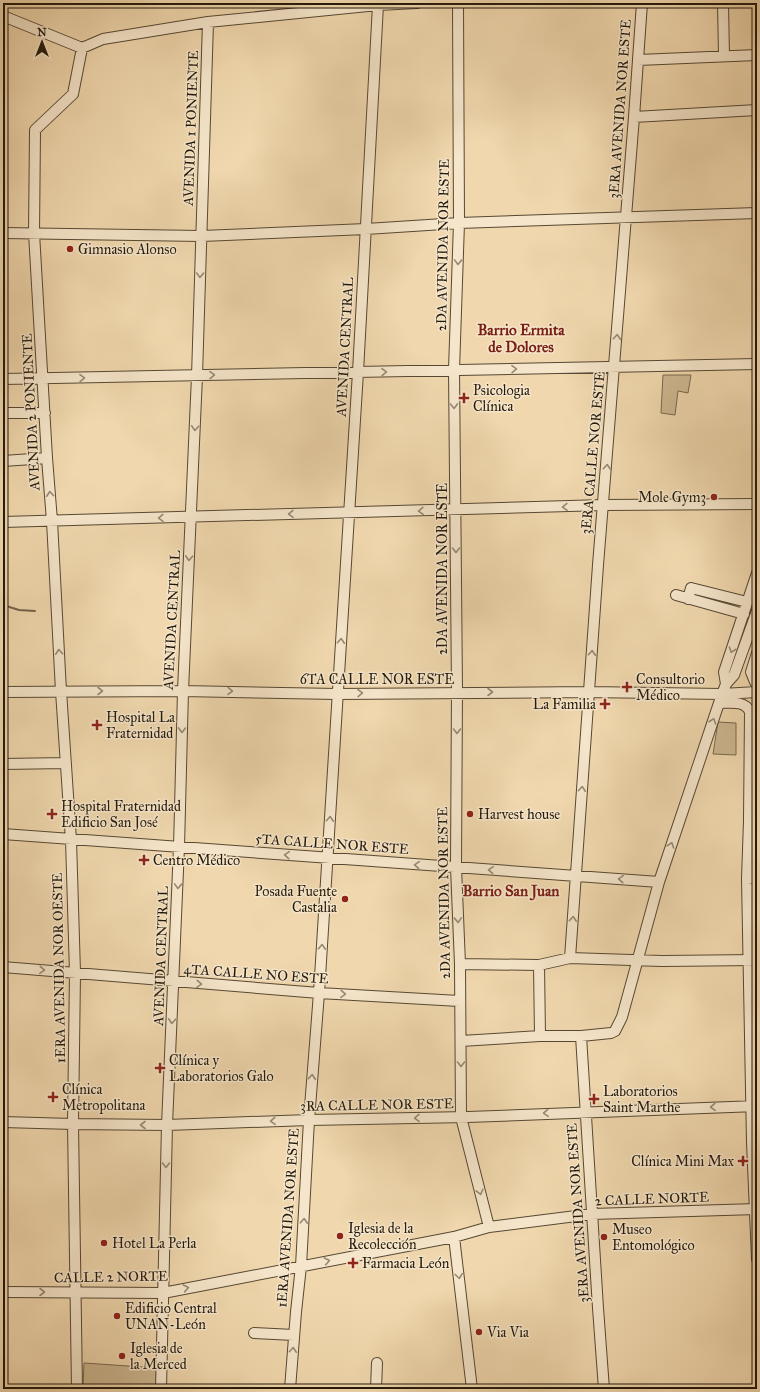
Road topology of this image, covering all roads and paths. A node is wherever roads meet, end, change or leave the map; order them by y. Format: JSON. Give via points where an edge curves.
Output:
{"nodes":[{"id":1,"x":417,"y":3,"type":"edge"},
{"id":2,"x":458,"y":3,"type":"edge"},
{"id":3,"x":642,"y":3,"type":"edge"},
{"id":4,"x":723,"y":3,"type":"edge"},
{"id":5,"x":378,"y":5,"type":"junction"},
{"id":6,"x":3,"y":16,"type":"edge"},
{"id":7,"x":208,"y":22,"type":"junction"},
{"id":8,"x":82,"y":48,"type":"junction"},
{"id":9,"x":757,"y":55,"type":"edge"},
{"id":10,"x":724,"y":56,"type":"junction"},
{"id":11,"x":638,"y":60,"type":"junction"},
{"id":12,"x":757,"y":110,"type":"edge"},
{"id":13,"x":634,"y":117,"type":"junction"},
{"id":14,"x":757,"y":213,"type":"edge"},
{"id":15,"x":627,"y":217,"type":"junction"},
{"id":16,"x":459,"y":223,"type":"junction"},
{"id":17,"x":366,"y":229,"type":"junction"},
{"id":18,"x":3,"y":233,"type":"edge"},
{"id":19,"x":34,"y":233,"type":"junction"},
{"id":20,"x":202,"y":236,"type":"junction"},
{"id":21,"x":757,"y":364,"type":"edge"},
{"id":22,"x":614,"y":367,"type":"junction"},
{"id":23,"x":454,"y":370,"type":"junction"},
{"id":24,"x":358,"y":372,"type":"junction"},
{"id":25,"x":197,"y":376,"type":"junction"},
{"id":26,"x":3,"y":379,"type":"edge"},
{"id":27,"x":44,"y":379,"type":"junction"},
{"id":28,"x":3,"y":413,"type":"edge"},
{"id":29,"x":45,"y":413,"type":"junction"},
{"id":30,"x":47,"y":458,"type":"junction"},
{"id":31,"x":3,"y":461,"type":"edge"},
{"id":32,"x":757,"y":504,"type":"edge"},
{"id":33,"x":604,"y":506,"type":"junction"},
{"id":34,"x":455,"y":510,"type":"junction"},
{"id":35,"x":348,"y":513,"type":"junction"},
{"id":36,"x":191,"y":517,"type":"junction"},
{"id":37,"x":52,"y":521,"type":"junction"},
{"id":38,"x":3,"y":522,"type":"edge"},
{"id":39,"x":757,"y":573,"type":"edge"},
{"id":40,"x":676,"y":595,"type":"dead end"},
{"id":41,"x":688,"y":599,"type":"junction"},
{"id":42,"x":747,"y":602,"type":"junction"},
{"id":43,"x":757,"y":611,"type":"edge"},
{"id":44,"x":742,"y":619,"type":"junction"},
{"id":45,"x":751,"y":628,"type":"junction"},
{"id":46,"x":757,"y":653,"type":"edge"},
{"id":47,"x":726,"y":684,"type":"junction"},
{"id":48,"x":755,"y":689,"type":"edge"},
{"id":49,"x":61,"y":691,"type":"junction"},
{"id":50,"x":183,"y":691,"type":"junction"},
{"id":51,"x":3,"y":692,"type":"edge"},
{"id":52,"x":457,"y":692,"type":"junction"},
{"id":53,"x":589,"y":692,"type":"junction"},
{"id":54,"x":338,"y":694,"type":"junction"},
{"id":55,"x":720,"y":698,"type":"junction"},
{"id":56,"x":66,"y":763,"type":"junction"},
{"id":57,"x":3,"y":764,"type":"edge"},
{"id":58,"x":3,"y":834,"type":"edge"},
{"id":59,"x":71,"y":840,"type":"junction"},
{"id":60,"x":179,"y":847,"type":"junction"},
{"id":61,"x":327,"y":858,"type":"junction"},
{"id":62,"x":456,"y":867,"type":"junction"},
{"id":63,"x":576,"y":876,"type":"junction"},
{"id":64,"x":752,"y":879,"type":"edge"},
{"id":65,"x":660,"y":882,"type":"junction"},
{"id":66,"x":570,"y":958,"type":"junction"},
{"id":67,"x":637,"y":960,"type":"junction"},
{"id":68,"x":753,"y":960,"type":"edge"},
{"id":69,"x":460,"y":964,"type":"junction"},
{"id":70,"x":539,"y":964,"type":"junction"},
{"id":71,"x":3,"y":968,"type":"edge"},
{"id":72,"x":75,"y":973,"type":"junction"},
{"id":73,"x":174,"y":982,"type":"junction"},
{"id":74,"x":319,"y":993,"type":"junction"},
{"id":75,"x":459,"y":1001,"type":"junction"},
{"id":76,"x":540,"y":1036,"type":"junction"},
{"id":77,"x":581,"y":1036,"type":"junction"},
{"id":78,"x":461,"y":1041,"type":"junction"},
{"id":79,"x":754,"y":1106,"type":"edge"},
{"id":80,"x":585,"y":1112,"type":"junction"},
{"id":81,"x":461,"y":1117,"type":"junction"},
{"id":82,"x":309,"y":1120,"type":"junction"},
{"id":83,"x":3,"y":1122,"type":"edge"},
{"id":84,"x":73,"y":1124,"type":"junction"},
{"id":85,"x":167,"y":1125,"type":"junction"},
{"id":86,"x":756,"y":1209,"type":"edge"},
{"id":87,"x":592,"y":1214,"type":"junction"},
{"id":88,"x":489,"y":1227,"type":"junction"},
{"id":89,"x":454,"y":1237,"type":"junction"},
{"id":90,"x":757,"y":1259,"type":"edge"},
{"id":91,"x":301,"y":1266,"type":"junction"},
{"id":92,"x":3,"y":1292,"type":"edge"},
{"id":93,"x":76,"y":1292,"type":"junction"},
{"id":94,"x":163,"y":1292,"type":"junction"},
{"id":95,"x":254,"y":1332,"type":"dead end"},
{"id":96,"x":294,"y":1335,"type":"junction"},
{"id":97,"x":377,"y":1363,"type":"dead end"},
{"id":98,"x":77,"y":1389,"type":"edge"},
{"id":99,"x":161,"y":1389,"type":"edge"},
{"id":100,"x":290,"y":1389,"type":"edge"},
{"id":101,"x":376,"y":1389,"type":"edge"},
{"id":102,"x":472,"y":1389,"type":"edge"},
{"id":103,"x":604,"y":1389,"type":"edge"}],
"edges":[{"from":1,"to":5,"type":"street"},
{"from":2,"to":16,"type":"street","name":"2DA AVENIDA NOR ESTE"},
{"from":3,"to":11,"type":"street","name":"3ERA AVENIDA NOR ESTE"},
{"from":4,"to":10,"type":"street"},
{"from":5,"to":7,"type":"street"},
{"from":5,"to":17,"type":"street","name":"AVENIDA CENTRAL"},
{"from":6,"to":8,"type":"street"},
{"from":7,"to":8,"type":"street","via":[[103,39]]},
{"from":7,"to":20,"type":"street","name":"AVENIDA 1 PONIENTE"},
{"from":8,"to":19,"type":"street","name":"AVENIDA 2 PONIENTE","via":[[73,94],[35,130]]},
{"from":9,"to":10,"type":"street"},
{"from":10,"to":11,"type":"street"},
{"from":11,"to":13,"type":"street","name":"3ERA AVENIDA NOR ESTE"},
{"from":12,"to":13,"type":"street"},
{"from":13,"to":15,"type":"street","name":"3ERA AVENIDA NOR ESTE"},
{"from":14,"to":15,"type":"street"},
{"from":15,"to":16,"type":"street"},
{"from":22,"to":15,"type":"street","name":"3ERA CALLE NOR ESTE","one_way":true},
{"from":16,"to":17,"type":"street"},
{"from":16,"to":23,"type":"street","name":"2DA AVENIDA NOR ESTE","one_way":true},
{"from":17,"to":20,"type":"street"},
{"from":17,"to":24,"type":"street","name":"AVENIDA CENTRAL"},
{"from":18,"to":19,"type":"street"},
{"from":19,"to":20,"type":"street"},
{"from":19,"to":27,"type":"street","name":"AVENIDA 2 PONIENTE"},
{"from":20,"to":25,"type":"street","name":"AVENIDA CENTRAL","one_way":true},
{"from":21,"to":22,"type":"street"},
{"from":23,"to":22,"type":"street","one_way":true},
{"from":33,"to":22,"type":"street","name":"3ERA CALLE NOR ESTE","one_way":true},
{"from":24,"to":23,"type":"street","one_way":true},
{"from":23,"to":34,"type":"street","name":"2DA AVENIDA NOR ESTE","one_way":true},
{"from":25,"to":24,"type":"street","one_way":true},
{"from":24,"to":35,"type":"street","name":"AVENIDA CENTRAL"},
{"from":27,"to":25,"type":"street","one_way":true},
{"from":25,"to":36,"type":"street","name":"AVENIDA CENTRAL","one_way":true},
{"from":26,"to":27,"type":"street"},
{"from":27,"to":29,"type":"street","name":"AVENIDA 2 PONIENTE"},
{"from":28,"to":29,"type":"street"},
{"from":29,"to":30,"type":"street","name":"AVENIDA 2 PONIENTE"},
{"from":30,"to":31,"type":"street"},
{"from":37,"to":30,"type":"street","name":"AVENIDA 2 PONIENTE","one_way":true},
{"from":32,"to":33,"type":"street"},
{"from":33,"to":34,"type":"street","one_way":true},
{"from":53,"to":33,"type":"street","name":"3ERA CALLE NOR ESTE","one_way":true},
{"from":34,"to":35,"type":"street","one_way":true},
{"from":34,"to":52,"type":"street","name":"2DA AVENIDA NOR ESTE","one_way":true},
{"from":35,"to":36,"type":"street","one_way":true},
{"from":54,"to":35,"type":"street","name":"AVENIDA CENTRAL","one_way":true},
{"from":36,"to":37,"type":"street","one_way":true},
{"from":36,"to":50,"type":"street","name":"AVENIDA CENTRAL","one_way":true},
{"from":37,"to":38,"type":"street"},
{"from":49,"to":37,"type":"street","name":"AVENIDA 2 PONIENTE","one_way":true},
{"from":39,"to":42,"type":"street"},
{"from":40,"to":41,"type":"street"},
{"from":41,"to":42,"type":"street","via":[[691,588]]},
{"from":41,"to":44,"type":"street"},
{"from":42,"to":44,"type":"street"},
{"from":43,"to":45,"type":"street"},
{"from":44,"to":45,"type":"street"},
{"from":44,"to":47,"type":"street","one_way":true,"via":[[724,672]]},
{"from":45,"to":47,"type":"street","via":[[734,675]]},
{"from":46,"to":48,"type":"street","via":[[751,672]]},
{"from":47,"to":48,"type":"street"},
{"from":47,"to":55,"type":"street"},
{"from":48,"to":55,"type":"street","name":"6TA CALLE NOR ESTE"},
{"from":49,"to":50,"type":"street","name":"6TA CALLE NOR ESTE","one_way":true},
{"from":49,"to":51,"type":"street","name":"6TA CALLE NOR ESTE"},
{"from":49,"to":56,"type":"street","name":"1ERA AVENIDA NOR OESTE"},
{"from":50,"to":54,"type":"street","name":"6TA CALLE NOR ESTE","one_way":true},
{"from":50,"to":60,"type":"street","name":"AVENIDA CENTRAL","one_way":true},
{"from":52,"to":53,"type":"street","name":"6TA CALLE NOR ESTE","one_way":true},
{"from":54,"to":52,"type":"street","name":"6TA CALLE NOR ESTE","one_way":true},
{"from":52,"to":62,"type":"street","name":"2DA AVENIDA NOR ESTE","one_way":true},
{"from":53,"to":55,"type":"street","name":"6TA CALLE NOR ESTE"},
{"from":63,"to":53,"type":"street","one_way":true},
{"from":61,"to":54,"type":"street","name":"AVENIDA CENTRAL","one_way":true},
{"from":55,"to":64,"type":"street","via":[[747,706],[750,712],[749,821]]},
{"from":65,"to":55,"type":"street","one_way":true},
{"from":56,"to":57,"type":"street"},
{"from":56,"to":59,"type":"street","name":"1ERA AVENIDA NOR OESTE"},
{"from":58,"to":59,"type":"street","name":"5TA CALLE NOR ESTE"},
{"from":59,"to":60,"type":"street","name":"5TA CALLE NOR ESTE"},
{"from":59,"to":72,"type":"street","name":"1ERA AVENIDA NOR OESTE"},
{"from":61,"to":60,"type":"street","name":"5TA CALLE NOR ESTE","one_way":true},
{"from":60,"to":73,"type":"street","name":"AVENIDA CENTRAL","one_way":true},
{"from":62,"to":61,"type":"street","name":"5TA CALLE NOR ESTE","one_way":true},
{"from":74,"to":61,"type":"street","name":"1ERA AVENIDA NOR ESTE","one_way":true},
{"from":63,"to":62,"type":"street","name":"5TA CALLE NOR ESTE","one_way":true},
{"from":62,"to":69,"type":"street","name":"2DA AVENIDA NOR ESTE","one_way":true},
{"from":65,"to":63,"type":"street","name":"5TA CALLE NOR ESTE","one_way":true},
{"from":66,"to":63,"type":"street","one_way":true},
{"from":64,"to":68,"type":"street"},
{"from":65,"to":67,"type":"street"},
{"from":66,"to":67,"type":"street"},
{"from":66,"to":70,"type":"street"},
{"from":67,"to":68,"type":"street"},
{"from":67,"to":77,"type":"street","via":[[622,1017],[615,1031],[611,1034]]},
{"from":68,"to":79,"type":"street"},
{"from":69,"to":70,"type":"street"},
{"from":69,"to":75,"type":"street","name":"2DA AVENIDA NOR ESTE"},
{"from":70,"to":76,"type":"street"},
{"from":71,"to":72,"type":"street","name":"4TA CALLE NO ESTE","one_way":true},
{"from":72,"to":73,"type":"street","name":"4TA CALLE NO ESTE"},
{"from":72,"to":84,"type":"street","name":"1ERA AVENIDA NOR OESTE"},
{"from":73,"to":74,"type":"street","name":"4TA CALLE NO ESTE","one_way":true},
{"from":73,"to":85,"type":"street","name":"AVENIDA CENTRAL","one_way":true},
{"from":74,"to":75,"type":"street","name":"4TA CALLE NO ESTE","one_way":true},
{"from":82,"to":74,"type":"street","name":"1ERA AVENIDA NOR ESTE","one_way":true},
{"from":75,"to":78,"type":"street","name":"2DA AVENIDA NOR ESTE"},
{"from":76,"to":77,"type":"street"},
{"from":76,"to":78,"type":"street"},
{"from":77,"to":80,"type":"street","name":"3ERA AVENIDA NOR ESTE"},
{"from":78,"to":81,"type":"street","name":"2DA AVENIDA NOR ESTE","one_way":true},
{"from":79,"to":80,"type":"street","name":"3RA CALLE NOR ESTE","one_way":true},
{"from":79,"to":86,"type":"street"},
{"from":80,"to":81,"type":"street","name":"3RA CALLE NOR ESTE","one_way":true},
{"from":80,"to":87,"type":"street","name":"3ERA AVENIDA NOR ESTE"},
{"from":81,"to":82,"type":"street","name":"3RA CALLE NOR ESTE","one_way":true},
{"from":81,"to":88,"type":"street","name":"2DA AVENIDA NOR ESTE","one_way":true},
{"from":82,"to":85,"type":"street","name":"3RA CALLE NOR ESTE","one_way":true},
{"from":91,"to":82,"type":"street","name":"1ERA AVENIDA NOR ESTE","one_way":true},
{"from":83,"to":84,"type":"street","name":"3RA CALLE NOR ESTE"},
{"from":85,"to":84,"type":"street","name":"3RA CALLE NOR ESTE","one_way":true},
{"from":84,"to":93,"type":"street","name":"1ERA AVENIDA NOR OESTE"},
{"from":85,"to":94,"type":"street","name":"AVENIDA CENTRAL","one_way":true},
{"from":86,"to":87,"type":"street","name":"2 CALLE NORTE"},
{"from":86,"to":90,"type":"street"},
{"from":87,"to":88,"type":"street","name":"2 CALLE NORTE"},
{"from":87,"to":103,"type":"street","name":"3ERA AVENIDA NOR ESTE"},
{"from":88,"to":89,"type":"street","name":"2 CALLE NORTE"},
{"from":91,"to":89,"type":"street","name":"CALLE 2 NORTE","one_way":true},
{"from":89,"to":102,"type":"street","one_way":true},
{"from":94,"to":91,"type":"street","name":"CALLE 2 NORTE","one_way":true},
{"from":91,"to":96,"type":"street","name":"1ERA AVENIDA NOR ESTE"},
{"from":92,"to":93,"type":"street","name":"CALLE 2 NORTE","one_way":true},
{"from":93,"to":94,"type":"street","name":"CALLE 2 NORTE"},
{"from":93,"to":98,"type":"street","name":"1ERA AVENIDA NOR OESTE"},
{"from":94,"to":99,"type":"street","name":"AVENIDA CENTRAL"},
{"from":95,"to":96,"type":"street"},
{"from":100,"to":96,"type":"street","name":"1ERA AVENIDA NOR ESTE","one_way":true},
{"from":97,"to":101,"type":"street"}]}
